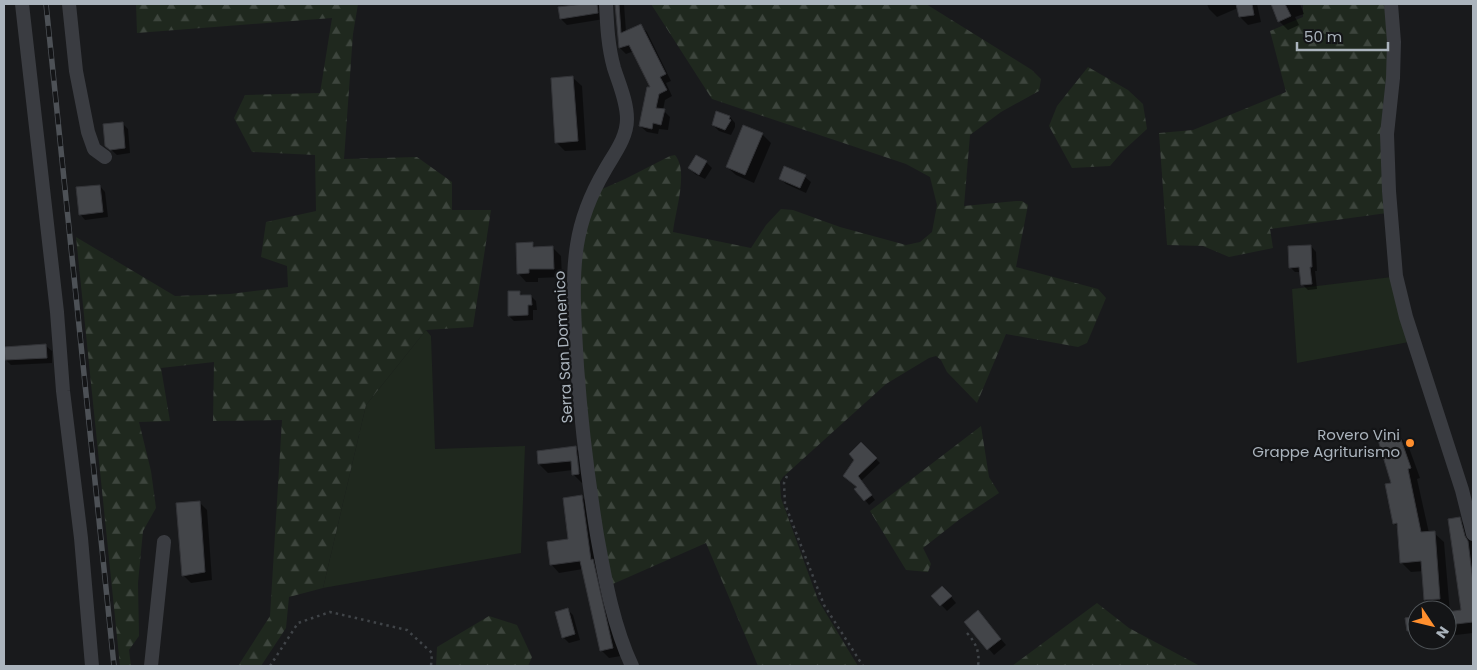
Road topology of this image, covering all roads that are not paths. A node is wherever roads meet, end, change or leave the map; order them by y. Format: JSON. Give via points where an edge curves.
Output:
{"nodes":[{"id":1,"x":22,"y":4,"type":"edge"},
{"id":2,"x":69,"y":4,"type":"edge"},
{"id":3,"x":606,"y":4,"type":"edge"},
{"id":4,"x":1392,"y":4,"type":"edge"},
{"id":5,"x":105,"y":158,"type":"dead end"},
{"id":6,"x":1473,"y":534,"type":"edge"},
{"id":7,"x":164,"y":542,"type":"dead end"},
{"id":8,"x":92,"y":666,"type":"edge"},
{"id":9,"x":151,"y":666,"type":"edge"},
{"id":10,"x":632,"y":666,"type":"edge"}],
"edges":[{"from":1,"to":8,"type":"street","via":[[81,538]]},
{"from":2,"to":5,"type":"street","via":[[86,125],[94,149]]},
{"from":3,"to":10,"type":"street","name":"Serra San Domenico","via":[[614,67],[627,119],[622,140],[593,193],[577,243],[575,330],[588,482],[606,586]]},
{"from":4,"to":6,"type":"street","via":[[1393,78],[1387,134],[1396,276]]},
{"from":7,"to":9,"type":"street"}]}
